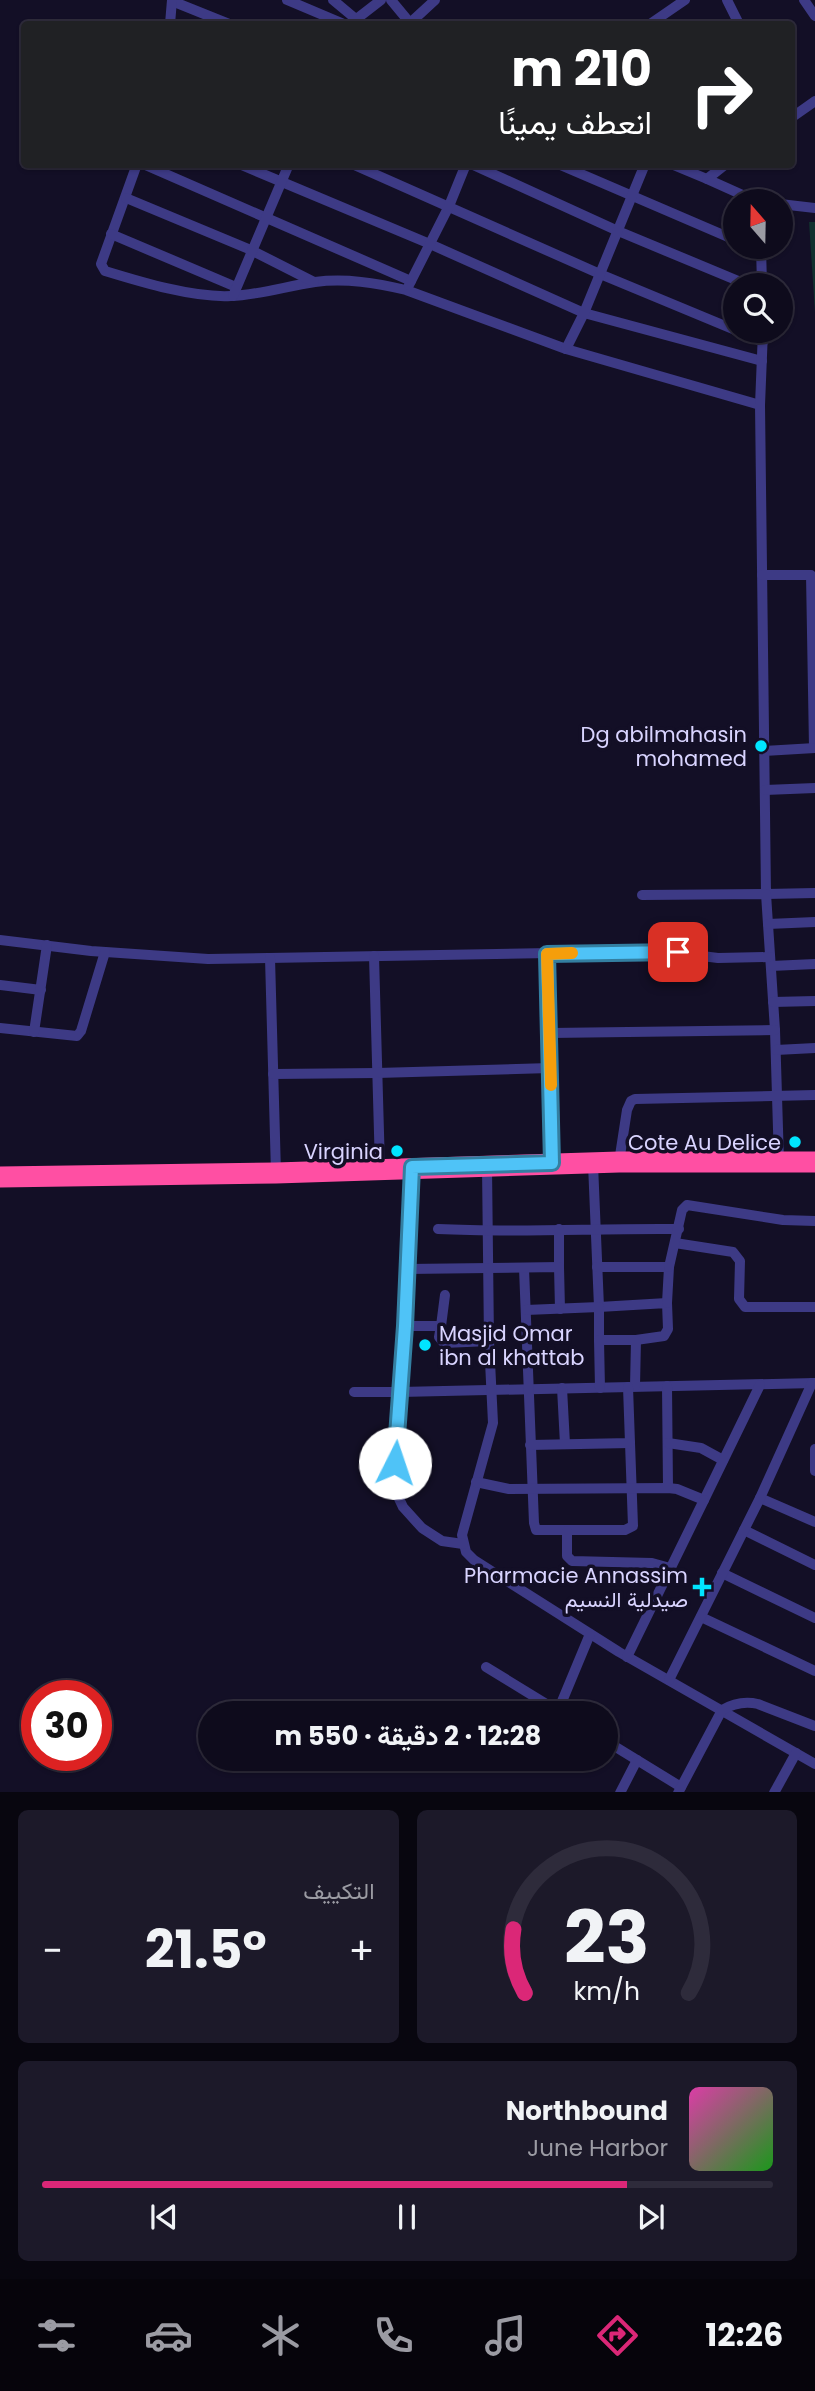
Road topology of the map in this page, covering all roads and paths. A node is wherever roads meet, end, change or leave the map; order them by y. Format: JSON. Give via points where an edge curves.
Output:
{"nodes":[{"id":1,"x":287,"y":0,"type":"edge"},
{"id":2,"x":333,"y":0,"type":"edge"},
{"id":3,"x":381,"y":0,"type":"edge"},
{"id":4,"x":391,"y":0,"type":"edge"},
{"id":5,"x":685,"y":0,"type":"edge"},
{"id":6,"x":727,"y":0,"type":"edge"},
{"id":7,"x":804,"y":0,"type":"edge"},
{"id":8,"x":172,"y":1,"type":"edge"},
{"id":9,"x":429,"y":2,"type":"edge"},
{"id":10,"x":367,"y":4,"type":"edge"},
{"id":11,"x":815,"y":16,"type":"edge"},
{"id":12,"x":170,"y":21,"type":"edge"},
{"id":13,"x":222,"y":21,"type":"edge"},
{"id":14,"x":337,"y":21,"type":"edge"},
{"id":15,"x":352,"y":21,"type":"edge"},
{"id":16,"x":354,"y":21,"type":"edge"},
{"id":17,"x":408,"y":21,"type":"edge"},
{"id":18,"x":413,"y":21,"type":"edge"},
{"id":19,"x":665,"y":21,"type":"edge"},
{"id":20,"x":738,"y":21,"type":"edge"},
{"id":21,"x":815,"y":101,"type":"edge"},
{"id":22,"x":795,"y":115,"type":"edge"},
{"id":23,"x":135,"y":168,"type":"edge"},
{"id":24,"x":152,"y":168,"type":"edge"},
{"id":25,"x":248,"y":168,"type":"edge"},
{"id":26,"x":287,"y":168,"type":"edge"},
{"id":27,"x":361,"y":168,"type":"edge"},
{"id":28,"x":464,"y":168,"type":"edge"},
{"id":29,"x":480,"y":168,"type":"edge"},
{"id":30,"x":567,"y":168,"type":"edge"},
{"id":31,"x":643,"y":168,"type":"edge"},
{"id":32,"x":698,"y":172,"type":"edge"},
{"id":33,"x":281,"y":183,"type":"junction"},
{"id":34,"x":732,"y":189,"type":"edge"},
{"id":35,"x":632,"y":197,"type":"junction"},
{"id":36,"x":126,"y":198,"type":"junction"},
{"id":37,"x":793,"y":205,"type":"edge"},
{"id":38,"x":449,"y":206,"type":"junction"},
{"id":39,"x":815,"y":208,"type":"edge"},
{"id":40,"x":265,"y":216,"type":"junction"},
{"id":41,"x":618,"y":231,"type":"junction"},
{"id":42,"x":111,"y":234,"type":"junction"},
{"id":43,"x":723,"y":235,"type":"edge"},
{"id":44,"x":430,"y":244,"type":"junction"},
{"id":45,"x":251,"y":250,"type":"junction"},
{"id":46,"x":600,"y":274,"type":"junction"},
{"id":47,"x":723,"y":275,"type":"edge"},
{"id":48,"x":314,"y":282,"type":"junction"},
{"id":49,"x":409,"y":286,"type":"junction"},
{"id":50,"x":234,"y":291,"type":"junction"},
{"id":51,"x":584,"y":313,"type":"junction"},
{"id":52,"x":723,"y":325,"type":"edge"},
{"id":53,"x":763,"y":343,"type":"edge"},
{"id":54,"x":566,"y":349,"type":"junction"},
{"id":55,"x":762,"y":361,"type":"junction"},
{"id":56,"x":760,"y":405,"type":"junction"},
{"id":57,"x":762,"y":575,"type":"junction"},
{"id":58,"x":813,"y":575,"type":"edge"},
{"id":59,"x":814,"y":748,"type":"edge"},
{"id":60,"x":764,"y":751,"type":"junction"},
{"id":61,"x":815,"y":789,"type":"edge"},
{"id":62,"x":765,"y":790,"type":"junction"},
{"id":63,"x":815,"y":893,"type":"edge"},
{"id":64,"x":766,"y":894,"type":"junction"},
{"id":65,"x":642,"y":895,"type":"dead end"},
{"id":66,"x":815,"y":922,"type":"edge"},
{"id":67,"x":768,"y":924,"type":"junction"},
{"id":68,"x":0,"y":940,"type":"edge"},
{"id":69,"x":47,"y":945,"type":"junction"},
{"id":70,"x":105,"y":952,"type":"junction"},
{"id":71,"x":547,"y":954,"type":"junction"},
{"id":72,"x":374,"y":956,"type":"junction"},
{"id":73,"x":270,"y":958,"type":"junction"},
{"id":74,"x":770,"y":961,"type":"junction"},
{"id":75,"x":815,"y":964,"type":"edge"},
{"id":76,"x":0,"y":985,"type":"edge"},
{"id":77,"x":41,"y":990,"type":"junction"},
{"id":78,"x":815,"y":1001,"type":"edge"},
{"id":79,"x":773,"y":1002,"type":"junction"},
{"id":80,"x":0,"y":1028,"type":"edge"},
{"id":81,"x":775,"y":1030,"type":"junction"},
{"id":82,"x":34,"y":1032,"type":"junction"},
{"id":83,"x":550,"y":1033,"type":"junction"},
{"id":84,"x":815,"y":1048,"type":"edge"},
{"id":85,"x":776,"y":1050,"type":"junction"},
{"id":86,"x":551,"y":1068,"type":"junction"},
{"id":87,"x":377,"y":1073,"type":"junction"},
{"id":88,"x":274,"y":1074,"type":"junction"},
{"id":89,"x":777,"y":1095,"type":"junction"},
{"id":90,"x":815,"y":1095,"type":"edge"},
{"id":91,"x":619,"y":1162,"type":"junction"},
{"id":92,"x":815,"y":1162,"type":"edge"},
{"id":93,"x":552,"y":1163,"type":"junction"},
{"id":94,"x":779,"y":1163,"type":"junction"},
{"id":95,"x":593,"y":1164,"type":"junction"},
{"id":96,"x":412,"y":1167,"type":"junction"},
{"id":97,"x":487,"y":1167,"type":"junction"},
{"id":98,"x":380,"y":1168,"type":"junction"},
{"id":99,"x":276,"y":1172,"type":"junction"},
{"id":100,"x":0,"y":1177,"type":"edge"},
{"id":101,"x":815,"y":1222,"type":"edge"},
{"id":102,"x":596,"y":1228,"type":"junction"},
{"id":103,"x":438,"y":1229,"type":"dead end"},
{"id":104,"x":559,"y":1229,"type":"junction"},
{"id":105,"x":679,"y":1229,"type":"junction"},
{"id":106,"x":489,"y":1232,"type":"junction"},
{"id":107,"x":676,"y":1242,"type":"junction"},
{"id":108,"x":559,"y":1267,"type":"junction"},
{"id":109,"x":597,"y":1267,"type":"junction"},
{"id":110,"x":669,"y":1267,"type":"junction"},
{"id":111,"x":524,"y":1268,"type":"junction"},
{"id":112,"x":407,"y":1269,"type":"junction"},
{"id":113,"x":489,"y":1269,"type":"junction"},
{"id":114,"x":446,"y":1295,"type":"dead end"},
{"id":115,"x":667,"y":1304,"type":"junction"},
{"id":116,"x":599,"y":1307,"type":"junction"},
{"id":117,"x":815,"y":1307,"type":"edge"},
{"id":118,"x":560,"y":1309,"type":"junction"},
{"id":119,"x":526,"y":1310,"type":"junction"},
{"id":120,"x":405,"y":1326,"type":"junction"},
{"id":121,"x":441,"y":1326,"type":"junction"},
{"id":122,"x":599,"y":1339,"type":"junction"},
{"id":123,"x":489,"y":1340,"type":"junction"},
{"id":124,"x":636,"y":1340,"type":"junction"},
{"id":125,"x":813,"y":1383,"type":"edge"},
{"id":126,"x":760,"y":1385,"type":"junction"},
{"id":127,"x":632,"y":1386,"type":"junction"},
{"id":128,"x":667,"y":1386,"type":"junction"},
{"id":129,"x":562,"y":1388,"type":"junction"},
{"id":130,"x":600,"y":1388,"type":"junction"},
{"id":131,"x":529,"y":1390,"type":"junction"},
{"id":132,"x":492,"y":1391,"type":"junction"},
{"id":133,"x":354,"y":1392,"type":"dead end"},
{"id":134,"x":400,"y":1392,"type":"junction"},
{"id":135,"x":630,"y":1443,"type":"junction"},
{"id":136,"x":668,"y":1443,"type":"junction"},
{"id":137,"x":565,"y":1444,"type":"junction"},
{"id":138,"x":530,"y":1446,"type":"junction"},
{"id":139,"x":815,"y":1449,"type":"edge"},
{"id":140,"x":723,"y":1460,"type":"junction"},
{"id":141,"x":815,"y":1471,"type":"edge"},
{"id":142,"x":476,"y":1482,"type":"junction"},
{"id":143,"x":668,"y":1488,"type":"junction"},
{"id":144,"x":632,"y":1489,"type":"junction"},
{"id":145,"x":532,"y":1490,"type":"junction"},
{"id":146,"x":761,"y":1498,"type":"junction"},
{"id":147,"x":704,"y":1500,"type":"junction"},
{"id":148,"x":815,"y":1522,"type":"edge"},
{"id":149,"x":744,"y":1530,"type":"junction"},
{"id":150,"x":567,"y":1531,"type":"junction"},
{"id":151,"x":463,"y":1544,"type":"junction"},
{"id":152,"x":815,"y":1565,"type":"edge"},
{"id":153,"x":670,"y":1568,"type":"junction"},
{"id":154,"x":722,"y":1573,"type":"junction"},
{"id":155,"x":701,"y":1617,"type":"junction"},
{"id":156,"x":815,"y":1618,"type":"edge"},
{"id":157,"x":590,"y":1634,"type":"junction"},
{"id":158,"x":627,"y":1657,"type":"junction"},
{"id":159,"x":486,"y":1667,"type":"dead end"},
{"id":160,"x":815,"y":1671,"type":"edge"},
{"id":161,"x":669,"y":1680,"type":"junction"},
{"id":162,"x":541,"y":1701,"type":"edge"},
{"id":163,"x":563,"y":1701,"type":"edge"},
{"id":164,"x":722,"y":1710,"type":"junction"},
{"id":165,"x":815,"y":1726,"type":"edge"},
{"id":166,"x":618,"y":1748,"type":"edge"},
{"id":167,"x":796,"y":1753,"type":"junction"},
{"id":168,"x":637,"y":1760,"type":"junction"},
{"id":169,"x":815,"y":1764,"type":"edge"},
{"id":170,"x":679,"y":1790,"type":"edge"},
{"id":171,"x":621,"y":1792,"type":"edge"},
{"id":172,"x":775,"y":1792,"type":"edge"}],
"edges":[{"from":1,"to":14,"type":"street"},
{"from":2,"to":15,"type":"street"},
{"from":3,"to":10,"type":"street"},
{"from":4,"to":17,"type":"street"},
{"from":5,"to":19,"type":"street"},
{"from":6,"to":20,"type":"street"},
{"from":7,"to":11,"type":"street"},
{"from":8,"to":12,"type":"street"},
{"from":8,"to":13,"type":"street"},
{"from":9,"to":18,"type":"street"},
{"from":10,"to":16,"type":"street"},
{"from":21,"to":22,"type":"street"},
{"from":23,"to":36,"type":"street"},
{"from":24,"to":40,"type":"street"},
{"from":25,"to":33,"type":"street"},
{"from":26,"to":33,"type":"street"},
{"from":27,"to":38,"type":"street"},
{"from":28,"to":38,"type":"street"},
{"from":29,"to":41,"type":"street"},
{"from":30,"to":35,"type":"street"},
{"from":31,"to":35,"type":"street"},
{"from":32,"to":34,"type":"street"},
{"from":33,"to":40,"type":"street"},
{"from":33,"to":44,"type":"street"},
{"from":35,"to":41,"type":"street"},
{"from":35,"to":43,"type":"street"},
{"from":36,"to":42,"type":"street"},
{"from":36,"to":45,"type":"street"},
{"from":37,"to":39,"type":"street"},
{"from":38,"to":44,"type":"street"},
{"from":38,"to":46,"type":"street"},
{"from":40,"to":45,"type":"street"},
{"from":40,"to":49,"type":"street"},
{"from":41,"to":46,"type":"street"},
{"from":41,"to":47,"type":"street"},
{"from":42,"to":50,"type":"street"},
{"from":42,"to":50,"type":"street","via":[[101,264],[105,271],[205,296]]},
{"from":44,"to":49,"type":"street"},
{"from":44,"to":51,"type":"street"},
{"from":45,"to":48,"type":"street"},
{"from":45,"to":50,"type":"street"},
{"from":46,"to":51,"type":"street"},
{"from":46,"to":52,"type":"street"},
{"from":48,"to":49,"type":"street"},
{"from":48,"to":50,"type":"street"},
{"from":49,"to":54,"type":"street"},
{"from":51,"to":54,"type":"street"},
{"from":51,"to":55,"type":"street"},
{"from":53,"to":55,"type":"street"},
{"from":54,"to":56,"type":"street"},
{"from":55,"to":56,"type":"street"},
{"from":56,"to":57,"type":"street"},
{"from":57,"to":58,"type":"street"},
{"from":57,"to":60,"type":"street"},
{"from":58,"to":59,"type":"street"},
{"from":59,"to":60,"type":"street"},
{"from":60,"to":62,"type":"street"},
{"from":61,"to":62,"type":"street"},
{"from":62,"to":64,"type":"street"},
{"from":63,"to":64,"type":"street"},
{"from":64,"to":65,"type":"street"},
{"from":64,"to":67,"type":"street"},
{"from":66,"to":67,"type":"street"},
{"from":67,"to":74,"type":"street"},
{"from":68,"to":69,"type":"street"},
{"from":69,"to":70,"type":"street"},
{"from":69,"to":77,"type":"street"},
{"from":70,"to":73,"type":"street"},
{"from":70,"to":82,"type":"street","via":[[79,1034]]},
{"from":71,"to":72,"type":"street"},
{"from":71,"to":74,"type":"street","via":[[662,951]]},
{"from":71,"to":83,"type":"street"},
{"from":72,"to":73,"type":"street"},
{"from":72,"to":87,"type":"street"},
{"from":73,"to":88,"type":"street"},
{"from":74,"to":75,"type":"street"},
{"from":74,"to":79,"type":"street"},
{"from":76,"to":77,"type":"street"},
{"from":77,"to":82,"type":"street"},
{"from":78,"to":79,"type":"street"},
{"from":79,"to":81,"type":"street"},
{"from":80,"to":82,"type":"street"},
{"from":81,"to":83,"type":"street"},
{"from":81,"to":85,"type":"street"},
{"from":83,"to":86,"type":"street"},
{"from":84,"to":85,"type":"street"},
{"from":85,"to":89,"type":"street"},
{"from":86,"to":87,"type":"street"},
{"from":86,"to":93,"type":"street"},
{"from":87,"to":88,"type":"street"},
{"from":87,"to":98,"type":"street"},
{"from":88,"to":99,"type":"street"},
{"from":89,"to":90,"type":"street"},
{"from":89,"to":91,"type":"street","via":[[631,1101]]},
{"from":89,"to":94,"type":"street"},
{"from":91,"to":94,"type":"highway"},
{"from":91,"to":95,"type":"highway"},
{"from":92,"to":94,"type":"highway"},
{"from":93,"to":95,"type":"highway"},
{"from":93,"to":97,"type":"highway"},
{"from":95,"to":102,"type":"street"},
{"from":96,"to":97,"type":"highway"},
{"from":96,"to":98,"type":"highway"},
{"from":96,"to":112,"type":"street"},
{"from":97,"to":106,"type":"street"},
{"from":98,"to":99,"type":"highway"},
{"from":99,"to":100,"type":"highway"},
{"from":101,"to":105,"type":"street","via":[[687,1205]]},
{"from":102,"to":104,"type":"street"},
{"from":102,"to":105,"type":"street"},
{"from":102,"to":109,"type":"street"},
{"from":103,"to":106,"type":"street"},
{"from":104,"to":106,"type":"street"},
{"from":104,"to":108,"type":"street"},
{"from":105,"to":107,"type":"street"},
{"from":106,"to":113,"type":"street"},
{"from":107,"to":110,"type":"street"},
{"from":107,"to":117,"type":"street","via":[[733,1252],[740,1261],[738,1299],[745,1307]]},
{"from":108,"to":111,"type":"street"},
{"from":108,"to":118,"type":"street"},
{"from":109,"to":110,"type":"street"},
{"from":109,"to":116,"type":"street"},
{"from":110,"to":115,"type":"street"},
{"from":111,"to":113,"type":"street"},
{"from":111,"to":119,"type":"street"},
{"from":112,"to":113,"type":"street"},
{"from":112,"to":120,"type":"street"},
{"from":113,"to":123,"type":"street"},
{"from":114,"to":121,"type":"street"},
{"from":115,"to":116,"type":"street"},
{"from":115,"to":124,"type":"street","via":[[664,1336]]},
{"from":116,"to":118,"type":"street"},
{"from":116,"to":122,"type":"street"},
{"from":118,"to":119,"type":"street"},
{"from":119,"to":131,"type":"street"},
{"from":120,"to":121,"type":"street"},
{"from":120,"to":134,"type":"street"},
{"from":121,"to":123,"type":"street","via":[[444,1343]]},
{"from":122,"to":124,"type":"street"},
{"from":122,"to":130,"type":"street"},
{"from":123,"to":132,"type":"street"},
{"from":124,"to":127,"type":"street"},
{"from":125,"to":126,"type":"street"},
{"from":125,"to":146,"type":"street"},
{"from":126,"to":128,"type":"street"},
{"from":126,"to":140,"type":"street"},
{"from":127,"to":128,"type":"street"},
{"from":127,"to":130,"type":"street"},
{"from":127,"to":135,"type":"street"},
{"from":128,"to":136,"type":"street"},
{"from":129,"to":130,"type":"street"},
{"from":129,"to":131,"type":"street"},
{"from":129,"to":137,"type":"street"},
{"from":131,"to":132,"type":"street"},
{"from":131,"to":138,"type":"street"},
{"from":132,"to":134,"type":"street"},
{"from":132,"to":142,"type":"street","via":[[492,1430]]},
{"from":133,"to":134,"type":"street"},
{"from":134,"to":151,"type":"street","via":[[393,1486],[403,1507],[422,1528],[442,1541]]},
{"from":135,"to":137,"type":"street"},
{"from":135,"to":144,"type":"street"},
{"from":136,"to":140,"type":"street","via":[[691,1445]]},
{"from":136,"to":143,"type":"street"},
{"from":137,"to":138,"type":"street"},
{"from":138,"to":145,"type":"street"},
{"from":139,"to":141,"type":"street"},
{"from":140,"to":147,"type":"street"},
{"from":142,"to":145,"type":"street"},
{"from":142,"to":151,"type":"street","via":[[463,1526]]},
{"from":143,"to":144,"type":"street"},
{"from":143,"to":147,"type":"street"},
{"from":144,"to":145,"type":"street"},
{"from":144,"to":150,"type":"street","via":[[634,1524],[630,1529]]},
{"from":145,"to":150,"type":"street","via":[[537,1530]]},
{"from":146,"to":148,"type":"street"},
{"from":146,"to":149,"type":"street"},
{"from":147,"to":153,"type":"street"},
{"from":149,"to":152,"type":"street"},
{"from":149,"to":154,"type":"street"},
{"from":150,"to":153,"type":"street","via":[[567,1556],[572,1561],[652,1563]]},
{"from":151,"to":157,"type":"street","via":[[474,1560]]},
{"from":153,"to":158,"type":"street"},
{"from":154,"to":155,"type":"street"},
{"from":154,"to":156,"type":"street"},
{"from":155,"to":160,"type":"street"},
{"from":155,"to":161,"type":"street"},
{"from":157,"to":158,"type":"street"},
{"from":157,"to":163,"type":"street"},
{"from":158,"to":161,"type":"street"},
{"from":159,"to":162,"type":"street"},
{"from":161,"to":164,"type":"street"},
{"from":164,"to":165,"type":"street","via":[[750,1702]]},
{"from":164,"to":167,"type":"street"},
{"from":164,"to":170,"type":"street"},
{"from":166,"to":168,"type":"street"},
{"from":167,"to":169,"type":"street"},
{"from":167,"to":172,"type":"street"},
{"from":168,"to":170,"type":"street"},
{"from":168,"to":171,"type":"street"}]}
